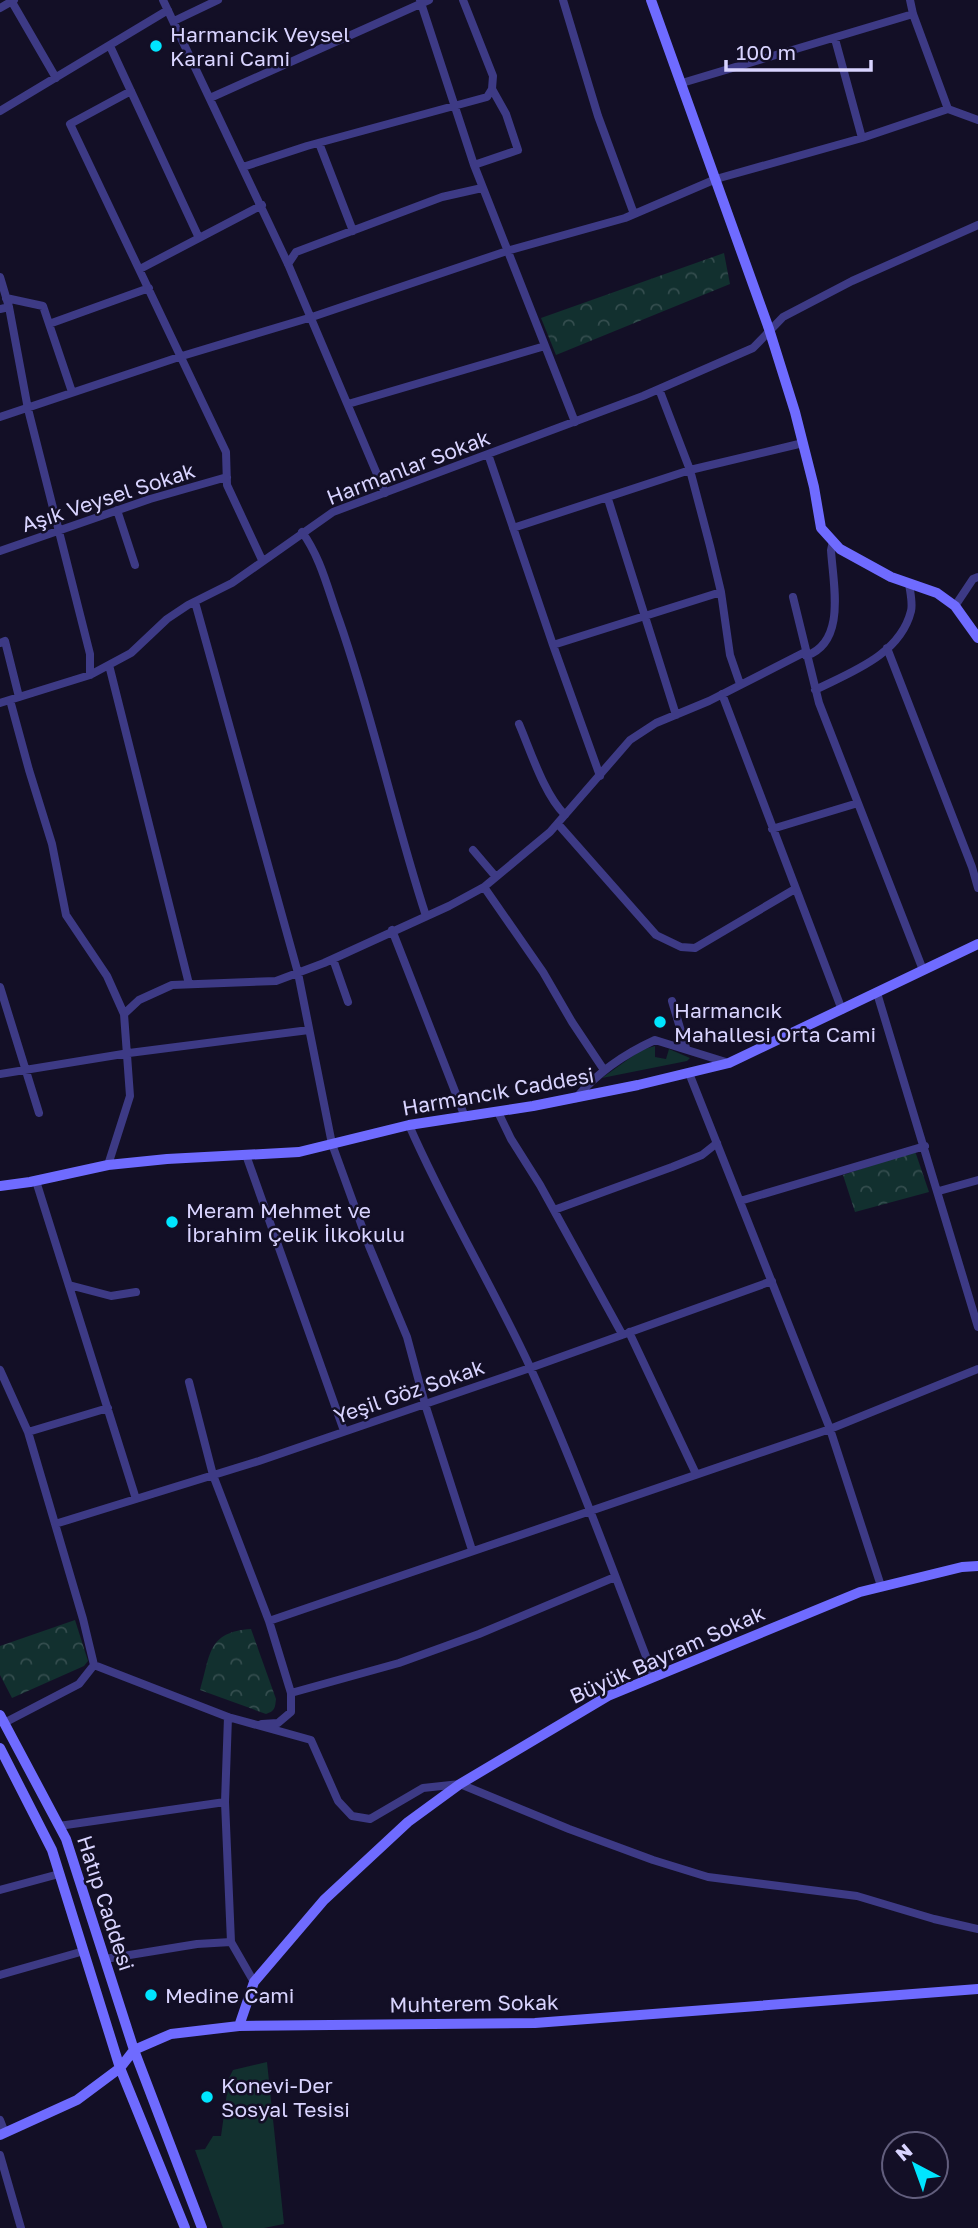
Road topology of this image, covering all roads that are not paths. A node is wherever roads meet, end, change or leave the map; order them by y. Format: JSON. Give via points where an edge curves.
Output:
{"nodes":[{"id":1,"x":163,"y":0,"type":"edge"},
{"id":2,"x":218,"y":0,"type":"edge"},
{"id":3,"x":463,"y":0,"type":"edge"},
{"id":4,"x":563,"y":0,"type":"edge"},
{"id":5,"x":651,"y":0,"type":"edge"},
{"id":6,"x":910,"y":0,"type":"edge"},
{"id":7,"x":13,"y":1,"type":"edge"},
{"id":8,"x":424,"y":1,"type":"edge"},
{"id":9,"x":0,"y":8,"type":"edge"},
{"id":10,"x":168,"y":10,"type":"junction"},
{"id":11,"x":913,"y":14,"type":"junction"},
{"id":12,"x":173,"y":20,"type":"junction"},
{"id":13,"x":835,"y":39,"type":"junction"},
{"id":14,"x":110,"y":46,"type":"junction"},
{"id":15,"x":56,"y":78,"type":"junction"},
{"id":16,"x":682,"y":83,"type":"junction"},
{"id":17,"x":492,"y":89,"type":"junction"},
{"id":18,"x":131,"y":91,"type":"junction"},
{"id":19,"x":210,"y":99,"type":"junction"},
{"id":20,"x":454,"y":107,"type":"junction"},
{"id":21,"x":948,"y":108,"type":"junction"},
{"id":22,"x":0,"y":111,"type":"edge"},
{"id":23,"x":978,"y":120,"type":"edge"},
{"id":24,"x":862,"y":138,"type":"junction"},
{"id":25,"x":319,"y":143,"type":"junction"},
{"id":26,"x":474,"y":165,"type":"junction"},
{"id":27,"x":243,"y":167,"type":"junction"},
{"id":28,"x":716,"y":179,"type":"junction"},
{"id":29,"x":482,"y":188,"type":"junction"},
{"id":30,"x":261,"y":205,"type":"junction"},
{"id":31,"x":634,"y":214,"type":"junction"},
{"id":32,"x":978,"y":225,"type":"edge"},
{"id":33,"x":353,"y":230,"type":"junction"},
{"id":34,"x":199,"y":238,"type":"junction"},
{"id":35,"x":507,"y":251,"type":"junction"},
{"id":36,"x":288,"y":264,"type":"junction"},
{"id":37,"x":140,"y":269,"type":"junction"},
{"id":38,"x":0,"y":276,"type":"edge"},
{"id":39,"x":149,"y":288,"type":"junction"},
{"id":40,"x":5,"y":305,"type":"edge"},
{"id":41,"x":312,"y":317,"type":"junction"},
{"id":42,"x":50,"y":324,"type":"junction"},
{"id":43,"x":769,"y":329,"type":"junction"},
{"id":44,"x":545,"y":346,"type":"junction"},
{"id":45,"x":183,"y":356,"type":"junction"},
{"id":46,"x":659,"y":389,"type":"junction"},
{"id":47,"x":72,"y":392,"type":"junction"},
{"id":48,"x":348,"y":404,"type":"junction"},
{"id":49,"x":28,"y":409,"type":"junction"},
{"id":50,"x":0,"y":417,"type":"edge"},
{"id":51,"x":575,"y":422,"type":"junction"},
{"id":52,"x":803,"y":443,"type":"junction"},
{"id":53,"x":488,"y":454,"type":"junction"},
{"id":54,"x":690,"y":470,"type":"junction"},
{"id":55,"x":227,"y":477,"type":"junction"},
{"id":56,"x":385,"y":493,"type":"junction"},
{"id":57,"x":608,"y":499,"type":"junction"},
{"id":58,"x":117,"y":510,"type":"junction"},
{"id":59,"x":513,"y":528,"type":"junction"},
{"id":60,"x":59,"y":530,"type":"junction"},
{"id":61,"x":302,"y":532,"type":"junction"},
{"id":62,"x":833,"y":541,"type":"junction"},
{"id":63,"x":0,"y":551,"type":"edge"},
{"id":64,"x":262,"y":560,"type":"junction"},
{"id":65,"x":135,"y":565,"type":"dead end"},
{"id":66,"x":978,"y":577,"type":"edge"},
{"id":67,"x":909,"y":583,"type":"junction"},
{"id":68,"x":721,"y":592,"type":"junction"},
{"id":69,"x":793,"y":597,"type":"dead end"},
{"id":70,"x":195,"y":602,"type":"junction"},
{"id":71,"x":955,"y":606,"type":"junction"},
{"id":72,"x":644,"y":618,"type":"junction"},
{"id":73,"x":978,"y":638,"type":"edge"},
{"id":74,"x":0,"y":643,"type":"edge"},
{"id":75,"x":553,"y":645,"type":"junction"},
{"id":76,"x":887,"y":648,"type":"junction"},
{"id":77,"x":805,"y":654,"type":"junction"},
{"id":78,"x":109,"y":665,"type":"junction"},
{"id":79,"x":90,"y":675,"type":"junction"},
{"id":80,"x":740,"y":684,"type":"junction"},
{"id":81,"x":816,"y":690,"type":"junction"},
{"id":82,"x":722,"y":694,"type":"junction"},
{"id":83,"x":15,"y":698,"type":"junction"},
{"id":84,"x":0,"y":703,"type":"edge"},
{"id":85,"x":676,"y":715,"type":"junction"},
{"id":86,"x":519,"y":724,"type":"dead end"},
{"id":87,"x":600,"y":776,"type":"junction"},
{"id":88,"x":858,"y":803,"type":"junction"},
{"id":89,"x":565,"y":815,"type":"junction"},
{"id":90,"x":558,"y":824,"type":"junction"},
{"id":91,"x":772,"y":830,"type":"junction"},
{"id":92,"x":474,"y":850,"type":"dead end"},
{"id":93,"x":496,"y":877,"type":"junction"},
{"id":94,"x":484,"y":887,"type":"junction"},
{"id":95,"x":978,"y":888,"type":"edge"},
{"id":96,"x":795,"y":889,"type":"junction"},
{"id":97,"x":426,"y":916,"type":"junction"},
{"id":98,"x":392,"y":930,"type":"junction"},
{"id":99,"x":978,"y":944,"type":"edge"},
{"id":100,"x":332,"y":959,"type":"junction"},
{"id":101,"x":923,"y":970,"type":"junction"},
{"id":102,"x":298,"y":973,"type":"junction"},
{"id":103,"x":190,"y":984,"type":"junction"},
{"id":104,"x":0,"y":987,"type":"edge"},
{"id":105,"x":877,"y":993,"type":"junction"},
{"id":106,"x":672,"y":1001,"type":"dead end"},
{"id":107,"x":348,"y":1002,"type":"dead end"},
{"id":108,"x":842,"y":1010,"type":"junction"},
{"id":109,"x":124,"y":1014,"type":"junction"},
{"id":110,"x":309,"y":1030,"type":"junction"},
{"id":111,"x":685,"y":1048,"type":"junction"},
{"id":112,"x":129,"y":1053,"type":"junction"},
{"id":113,"x":729,"y":1063,"type":"junction"},
{"id":114,"x":604,"y":1070,"type":"junction"},
{"id":115,"x":27,"y":1071,"type":"junction"},
{"id":116,"x":689,"y":1073,"type":"junction"},
{"id":117,"x":0,"y":1074,"type":"edge"},
{"id":118,"x":576,"y":1098,"type":"junction"},
{"id":119,"x":498,"y":1112,"type":"junction"},
{"id":120,"x":39,"y":1113,"type":"dead end"},
{"id":121,"x":465,"y":1117,"type":"junction"},
{"id":122,"x":408,"y":1125,"type":"junction"},
{"id":123,"x":717,"y":1143,"type":"junction"},
{"id":124,"x":332,"y":1144,"type":"junction"},
{"id":125,"x":925,"y":1146,"type":"junction"},
{"id":126,"x":246,"y":1155,"type":"junction"},
{"id":127,"x":108,"y":1165,"type":"junction"},
{"id":128,"x":978,"y":1180,"type":"edge"},
{"id":129,"x":36,"y":1181,"type":"junction"},
{"id":130,"x":0,"y":1186,"type":"edge"},
{"id":131,"x":939,"y":1191,"type":"junction"},
{"id":132,"x":740,"y":1201,"type":"junction"},
{"id":133,"x":554,"y":1210,"type":"junction"},
{"id":134,"x":772,"y":1282,"type":"junction"},
{"id":135,"x":69,"y":1285,"type":"junction"},
{"id":136,"x":136,"y":1292,"type":"dead end"},
{"id":137,"x":978,"y":1327,"type":"edge"},
{"id":138,"x":626,"y":1333,"type":"junction"},
{"id":139,"x":530,"y":1368,"type":"junction"},
{"id":140,"x":978,"y":1368,"type":"edge"},
{"id":141,"x":0,"y":1370,"type":"edge"},
{"id":142,"x":189,"y":1381,"type":"dead end"},
{"id":143,"x":425,"y":1404,"type":"junction"},
{"id":144,"x":108,"y":1408,"type":"junction"},
{"id":145,"x":830,"y":1429,"type":"junction"},
{"id":146,"x":344,"y":1431,"type":"junction"},
{"id":147,"x":28,"y":1432,"type":"junction"},
{"id":148,"x":696,"y":1474,"type":"junction"},
{"id":149,"x":213,"y":1475,"type":"junction"},
{"id":150,"x":136,"y":1499,"type":"junction"},
{"id":151,"x":589,"y":1509,"type":"junction"},
{"id":152,"x":55,"y":1524,"type":"junction"},
{"id":153,"x":472,"y":1550,"type":"junction"},
{"id":154,"x":978,"y":1566,"type":"edge"},
{"id":155,"x":615,"y":1577,"type":"junction"},
{"id":156,"x":881,"y":1586,"type":"junction"},
{"id":157,"x":269,"y":1621,"type":"junction"},
{"id":158,"x":94,"y":1665,"type":"junction"},
{"id":159,"x":654,"y":1677,"type":"junction"},
{"id":160,"x":291,"y":1693,"type":"junction"},
{"id":161,"x":228,"y":1717,"type":"junction"},
{"id":162,"x":2,"y":1719,"type":"edge"},
{"id":163,"x":255,"y":1725,"type":"junction"},
{"id":164,"x":0,"y":1748,"type":"edge"},
{"id":165,"x":460,"y":1784,"type":"junction"},
{"id":166,"x":225,"y":1802,"type":"junction"},
{"id":167,"x":58,"y":1826,"type":"junction"},
{"id":168,"x":60,"y":1874,"type":"junction"},
{"id":169,"x":0,"y":1890,"type":"edge"},
{"id":170,"x":978,"y":1929,"type":"edge"},
{"id":171,"x":231,"y":1942,"type":"junction"},
{"id":172,"x":83,"y":1951,"type":"junction"},
{"id":173,"x":105,"y":1959,"type":"junction"},
{"id":174,"x":0,"y":1975,"type":"edge"},
{"id":175,"x":254,"y":1982,"type":"junction"},
{"id":176,"x":978,"y":1989,"type":"edge"},
{"id":177,"x":239,"y":2025,"type":"junction"},
{"id":178,"x":134,"y":2050,"type":"junction"},
{"id":179,"x":120,"y":2068,"type":"junction"},
{"id":180,"x":0,"y":2120,"type":"edge"},
{"id":181,"x":3,"y":2134,"type":"edge"},
{"id":182,"x":0,"y":2155,"type":"edge"},
{"id":183,"x":21,"y":2228,"type":"edge"},
{"id":184,"x":185,"y":2228,"type":"edge"},
{"id":185,"x":202,"y":2228,"type":"edge"}],
"edges":[{"from":1,"to":10,"type":"street"},
{"from":2,"to":12,"type":"street"},
{"from":3,"to":17,"type":"street","via":[[493,76]]},
{"from":4,"to":31,"type":"street"},
{"from":5,"to":16,"type":"street"},
{"from":6,"to":11,"type":"street"},
{"from":7,"to":9,"type":"street"},
{"from":7,"to":15,"type":"street"},
{"from":8,"to":19,"type":"street"},
{"from":8,"to":20,"type":"street"},
{"from":10,"to":12,"type":"street"},
{"from":10,"to":14,"type":"street"},
{"from":11,"to":13,"type":"street"},
{"from":11,"to":21,"type":"street"},
{"from":12,"to":19,"type":"street"},
{"from":13,"to":16,"type":"street"},
{"from":13,"to":24,"type":"street"},
{"from":14,"to":15,"type":"street"},
{"from":14,"to":18,"type":"street"},
{"from":15,"to":22,"type":"street"},
{"from":16,"to":28,"type":"street"},
{"from":17,"to":20,"type":"street","via":[[487,97]]},
{"from":17,"to":26,"type":"street","via":[[518,150]]},
{"from":18,"to":34,"type":"street"},
{"from":18,"to":37,"type":"street","via":[[70,124]]},
{"from":19,"to":27,"type":"street"},
{"from":20,"to":25,"type":"street"},
{"from":20,"to":26,"type":"street"},
{"from":21,"to":23,"type":"street"},
{"from":21,"to":24,"type":"street"},
{"from":24,"to":28,"type":"street"},
{"from":25,"to":27,"type":"street"},
{"from":25,"to":33,"type":"street"},
{"from":26,"to":29,"type":"street"},
{"from":27,"to":30,"type":"street"},
{"from":28,"to":31,"type":"street"},
{"from":28,"to":43,"type":"street"},
{"from":29,"to":33,"type":"street","via":[[442,197]]},
{"from":29,"to":35,"type":"street"},
{"from":30,"to":34,"type":"street"},
{"from":30,"to":36,"type":"street"},
{"from":31,"to":35,"type":"street"},
{"from":32,"to":43,"type":"street","name":"Harmanlar Sokak","via":[[852,281]]},
{"from":33,"to":36,"type":"street","via":[[296,252]]},
{"from":34,"to":37,"type":"street"},
{"from":35,"to":41,"type":"street"},
{"from":35,"to":44,"type":"street"},
{"from":36,"to":41,"type":"street"},
{"from":37,"to":39,"type":"street"},
{"from":38,"to":40,"type":"street"},
{"from":39,"to":42,"type":"street"},
{"from":39,"to":45,"type":"street"},
{"from":40,"to":42,"type":"street","via":[[43,306]]},
{"from":40,"to":49,"type":"street"},
{"from":41,"to":45,"type":"street"},
{"from":41,"to":48,"type":"street"},
{"from":42,"to":47,"type":"street"},
{"from":43,"to":46,"type":"street","name":"Harmanlar Sokak","via":[[753,348]]},
{"from":43,"to":52,"type":"street"},
{"from":44,"to":48,"type":"street"},
{"from":44,"to":51,"type":"street"},
{"from":45,"to":47,"type":"street"},
{"from":45,"to":55,"type":"street","via":[[226,452]]},
{"from":46,"to":51,"type":"street","name":"Harmanlar Sokak"},
{"from":46,"to":54,"type":"street"},
{"from":47,"to":49,"type":"street"},
{"from":48,"to":56,"type":"street"},
{"from":49,"to":50,"type":"street"},
{"from":49,"to":60,"type":"street"},
{"from":51,"to":53,"type":"street","name":"Harmanlar Sokak"},
{"from":52,"to":54,"type":"street"},
{"from":52,"to":62,"type":"street","via":[[821,528]]},
{"from":53,"to":56,"type":"street","name":"Harmanlar Sokak"},
{"from":53,"to":59,"type":"street"},
{"from":54,"to":57,"type":"street"},
{"from":54,"to":68,"type":"street"},
{"from":55,"to":58,"type":"street","name":"Aşık Veysel Sokak"},
{"from":55,"to":64,"type":"street","via":[[226,485]]},
{"from":56,"to":61,"type":"street","name":"Harmanlar Sokak","via":[[333,513]]},
{"from":57,"to":59,"type":"street"},
{"from":57,"to":72,"type":"street"},
{"from":58,"to":60,"type":"street","name":"Aşık Veysel Sokak"},
{"from":58,"to":65,"type":"street"},
{"from":59,"to":75,"type":"street"},
{"from":60,"to":63,"type":"street","name":"Aşık Veysel Sokak"},
{"from":60,"to":79,"type":"street","via":[[90,654]]},
{"from":61,"to":64,"type":"street","name":"Harmanlar Sokak"},
{"from":61,"to":97,"type":"street","via":[[314,549],[346,639]]},
{"from":62,"to":67,"type":"street","via":[[840,549]]},
{"from":62,"to":77,"type":"street","via":[[835,621],[816,653]]},
{"from":64,"to":70,"type":"street","name":"Harmanlar Sokak","via":[[232,583]]},
{"from":66,"to":71,"type":"street"},
{"from":67,"to":71,"type":"street","via":[[937,593]]},
{"from":67,"to":76,"type":"street","via":[[912,610]]},
{"from":68,"to":72,"type":"street"},
{"from":68,"to":80,"type":"street","via":[[730,655]]},
{"from":69,"to":77,"type":"street"},
{"from":70,"to":78,"type":"street","name":"Harmanlar Sokak"},
{"from":70,"to":102,"type":"street"},
{"from":71,"to":73,"type":"street"},
{"from":72,"to":75,"type":"street"},
{"from":72,"to":85,"type":"street"},
{"from":74,"to":83,"type":"street","via":[[5,642]]},
{"from":75,"to":87,"type":"street"},
{"from":76,"to":81,"type":"street","via":[[876,659]]},
{"from":76,"to":95,"type":"street"},
{"from":77,"to":80,"type":"street"},
{"from":77,"to":81,"type":"street"},
{"from":78,"to":79,"type":"street","name":"Harmanlar Sokak"},
{"from":78,"to":103,"type":"street"},
{"from":79,"to":83,"type":"street","name":"Harmanlar Sokak"},
{"from":80,"to":82,"type":"street"},
{"from":81,"to":88,"type":"street"},
{"from":82,"to":85,"type":"street"},
{"from":82,"to":91,"type":"street"},
{"from":83,"to":84,"type":"street","name":"Harmanlar Sokak"},
{"from":83,"to":109,"type":"street","via":[[66,915],[107,976]]},
{"from":85,"to":87,"type":"street","via":[[630,740]]},
{"from":86,"to":89,"type":"street"},
{"from":87,"to":89,"type":"street"},
{"from":88,"to":91,"type":"street"},
{"from":88,"to":101,"type":"street"},
{"from":89,"to":90,"type":"street"},
{"from":90,"to":93,"type":"street"},
{"from":90,"to":96,"type":"street","via":[[640,919],[656,935],[681,947],[695,948]]},
{"from":91,"to":96,"type":"street"},
{"from":92,"to":93,"type":"street"},
{"from":93,"to":94,"type":"street"},
{"from":94,"to":97,"type":"street"},
{"from":94,"to":114,"type":"street"},
{"from":96,"to":108,"type":"street"},
{"from":97,"to":98,"type":"street"},
{"from":98,"to":100,"type":"street"},
{"from":98,"to":121,"type":"street"},
{"from":99,"to":101,"type":"street","name":"Harmancık Caddesi"},
{"from":100,"to":102,"type":"street"},
{"from":100,"to":107,"type":"street"},
{"from":101,"to":105,"type":"street","name":"Harmancık Caddesi"},
{"from":102,"to":103,"type":"street","via":[[276,981]]},
{"from":102,"to":110,"type":"street"},
{"from":103,"to":109,"type":"street","via":[[172,985],[139,1000]]},
{"from":104,"to":115,"type":"street"},
{"from":105,"to":108,"type":"street","name":"Harmancık Caddesi"},
{"from":105,"to":125,"type":"street"},
{"from":106,"to":111,"type":"street"},
{"from":108,"to":113,"type":"street","name":"Harmancık Caddesi"},
{"from":109,"to":112,"type":"street"},
{"from":110,"to":112,"type":"street"},
{"from":110,"to":124,"type":"street"},
{"from":111,"to":113,"type":"street"},
{"from":111,"to":114,"type":"street","via":[[655,1040]]},
{"from":112,"to":115,"type":"street"},
{"from":112,"to":127,"type":"street","via":[[130,1097]]},
{"from":113,"to":116,"type":"street","name":"Harmancık Caddesi"},
{"from":114,"to":118,"type":"street"},
{"from":115,"to":117,"type":"street"},
{"from":115,"to":120,"type":"street"},
{"from":116,"to":118,"type":"street","name":"Harmancık Caddesi"},
{"from":116,"to":123,"type":"street"},
{"from":118,"to":119,"type":"street","name":"Harmancık Caddesi"},
{"from":119,"to":121,"type":"street","name":"Harmancık Caddesi"},
{"from":119,"to":133,"type":"street"},
{"from":121,"to":122,"type":"street","name":"Harmancık Caddesi"},
{"from":122,"to":124,"type":"street","name":"Harmancık Caddesi"},
{"from":122,"to":139,"type":"street"},
{"from":123,"to":132,"type":"street"},
{"from":123,"to":133,"type":"street","via":[[692,1159]]},
{"from":124,"to":126,"type":"street","name":"Harmancık Caddesi","via":[[299,1152]]},
{"from":124,"to":143,"type":"street","via":[[407,1336]]},
{"from":125,"to":131,"type":"street"},
{"from":125,"to":132,"type":"street"},
{"from":126,"to":127,"type":"street","name":"Harmancık Caddesi"},
{"from":126,"to":146,"type":"street"},
{"from":127,"to":129,"type":"street","name":"Harmancık Caddesi"},
{"from":128,"to":131,"type":"street"},
{"from":129,"to":130,"type":"street","name":"Harmancık Caddesi"},
{"from":129,"to":135,"type":"street"},
{"from":131,"to":137,"type":"street"},
{"from":132,"to":134,"type":"street"},
{"from":133,"to":138,"type":"street"},
{"from":134,"to":138,"type":"street","name":"Yeşil Göz Sokak"},
{"from":134,"to":145,"type":"street"},
{"from":135,"to":136,"type":"street","via":[[111,1296]]},
{"from":135,"to":144,"type":"street"},
{"from":138,"to":139,"type":"street","name":"Yeşil Göz Sokak"},
{"from":138,"to":148,"type":"street"},
{"from":139,"to":143,"type":"street","name":"Yeşil Göz Sokak"},
{"from":139,"to":151,"type":"street"},
{"from":140,"to":145,"type":"street"},
{"from":141,"to":147,"type":"street"},
{"from":142,"to":149,"type":"street"},
{"from":143,"to":146,"type":"street","name":"Yeşil Göz Sokak"},
{"from":143,"to":153,"type":"street"},
{"from":144,"to":147,"type":"street"},
{"from":144,"to":150,"type":"street"},
{"from":145,"to":148,"type":"street"},
{"from":145,"to":156,"type":"street"},
{"from":146,"to":149,"type":"street","name":"Yeşil Göz Sokak"},
{"from":147,"to":152,"type":"street"},
{"from":148,"to":151,"type":"street"},
{"from":149,"to":150,"type":"street","name":"Yeşil Göz Sokak"},
{"from":149,"to":157,"type":"street"},
{"from":150,"to":152,"type":"street","name":"Yeşil Göz Sokak"},
{"from":151,"to":153,"type":"street"},
{"from":151,"to":155,"type":"street"},
{"from":152,"to":158,"type":"street"},
{"from":153,"to":157,"type":"street"},
{"from":154,"to":156,"type":"street","name":"Büyük Bayram Sokak"},
{"from":155,"to":159,"type":"street"},
{"from":155,"to":160,"type":"street","via":[[456,1643]]},
{"from":156,"to":159,"type":"street","name":"Büyük Bayram Sokak"},
{"from":157,"to":160,"type":"street"},
{"from":158,"to":161,"type":"street"},
{"from":158,"to":162,"type":"street","via":[[79,1684]]},
{"from":159,"to":165,"type":"street","name":"Büyük Bayram Sokak","via":[[608,1696]]},
{"from":160,"to":163,"type":"street","via":[[291,1712],[278,1723]]},
{"from":161,"to":163,"type":"street"},
{"from":161,"to":166,"type":"street"},
{"from":162,"to":167,"type":"street","name":"Hatıp Caddesi"},
{"from":163,"to":165,"type":"street","via":[[311,1740],[338,1801],[352,1816],[370,1819],[423,1788]]},
{"from":164,"to":168,"type":"street","name":"Hatıp Caddesi"},
{"from":165,"to":170,"type":"street","via":[[569,1829],[708,1877],[858,1896]]},
{"from":165,"to":175,"type":"street","name":"Büyük Bayram Sokak","via":[[408,1822],[324,1900]]},
{"from":166,"to":167,"type":"street"},
{"from":166,"to":171,"type":"street"},
{"from":167,"to":173,"type":"street","name":"Hatıp Caddesi"},
{"from":168,"to":169,"type":"street"},
{"from":168,"to":172,"type":"street","name":"Hatıp Caddesi"},
{"from":171,"to":173,"type":"street"},
{"from":171,"to":175,"type":"street"},
{"from":172,"to":174,"type":"street"},
{"from":172,"to":179,"type":"street","name":"Hatıp Caddesi"},
{"from":173,"to":178,"type":"street","name":"Hatıp Caddesi"},
{"from":175,"to":177,"type":"street","name":"Büyük Bayram Sokak"},
{"from":176,"to":177,"type":"street","name":"Muhterem Sokak","via":[[536,2023]]},
{"from":177,"to":178,"type":"street","name":"Muhterem Sokak","via":[[171,2034]]},
{"from":178,"to":179,"type":"street","name":"Muhterem Sokak"},
{"from":178,"to":185,"type":"street","name":"Hatıp Caddesi"},
{"from":179,"to":181,"type":"street","name":"Muhterem Sokak","via":[[77,2099]]},
{"from":179,"to":184,"type":"street","name":"Hatıp Caddesi"},
{"from":180,"to":181,"type":"street"},
{"from":182,"to":183,"type":"street"}]}
